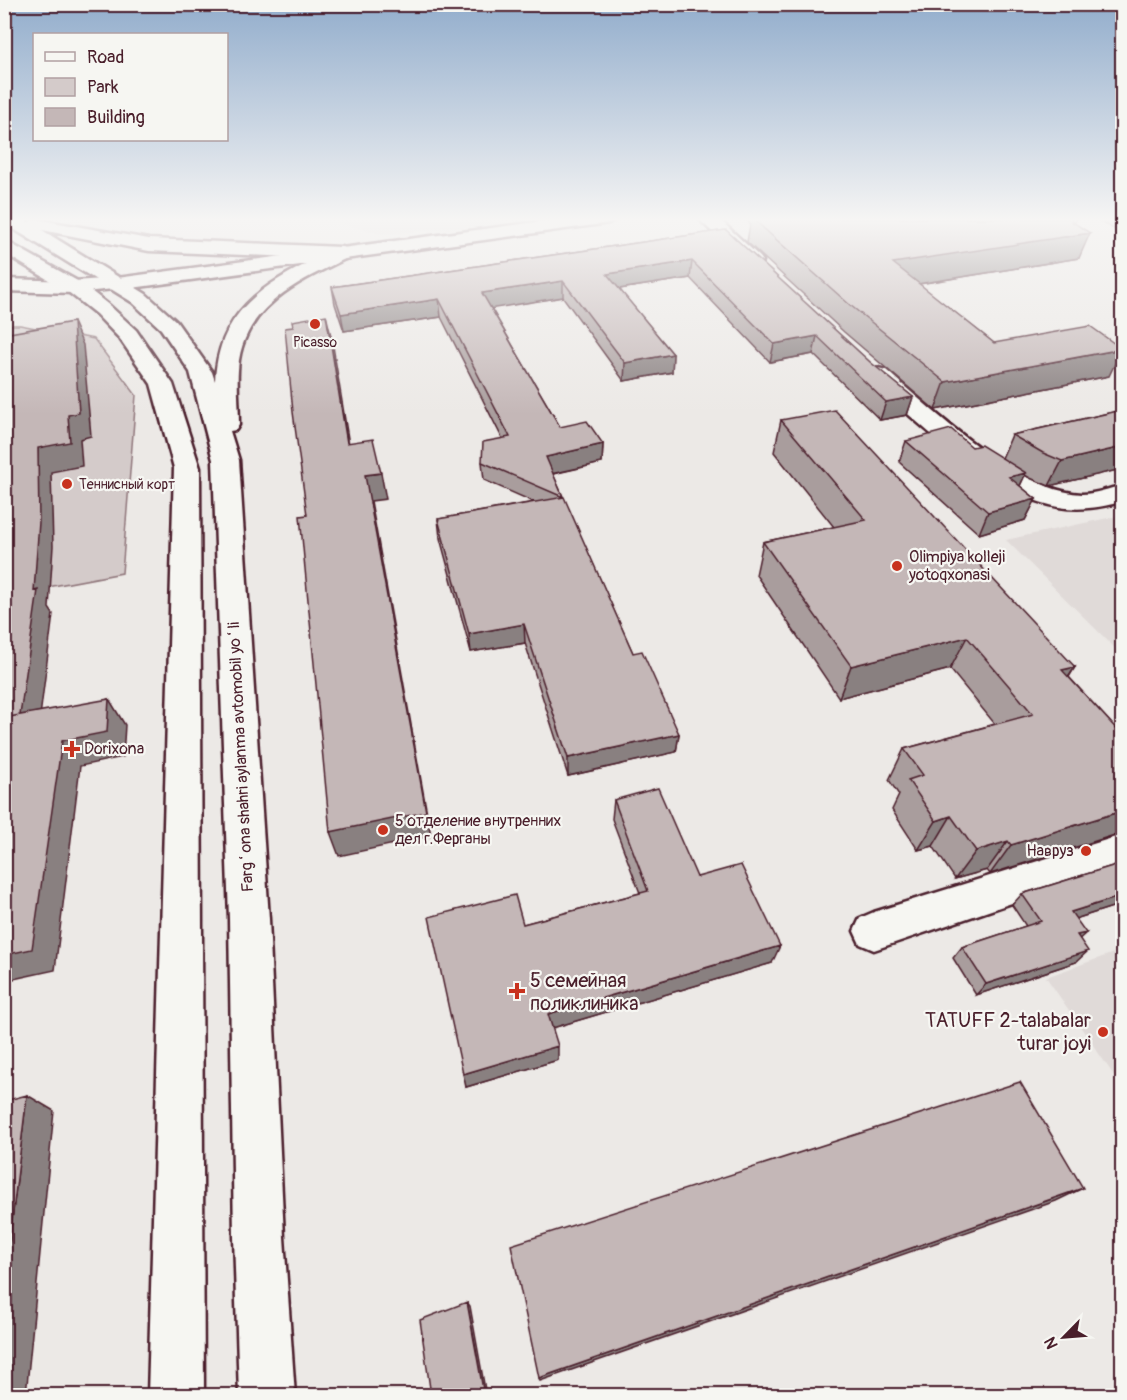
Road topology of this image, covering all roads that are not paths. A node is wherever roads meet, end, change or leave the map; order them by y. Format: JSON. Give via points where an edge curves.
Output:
{"nodes":[{"id":1,"x":68,"y":283,"type":"edge"},
{"id":2,"x":122,"y":283,"type":"edge"},
{"id":3,"x":287,"y":283,"type":"edge"},
{"id":4,"x":117,"y":284,"type":"junction"},
{"id":5,"x":4,"y":285,"type":"edge"},
{"id":6,"x":74,"y":287,"type":"junction"},
{"id":7,"x":4,"y":297,"type":"edge"},
{"id":8,"x":866,"y":365,"type":"edge"},
{"id":9,"x":226,"y":460,"type":"junction"},
{"id":10,"x":1122,"y":494,"type":"edge"},
{"id":11,"x":1122,"y":852,"type":"edge"},
{"id":12,"x":874,"y":931,"type":"dead end"},
{"id":13,"x":176,"y":1395,"type":"edge"},
{"id":14,"x":267,"y":1395,"type":"edge"}],
"edges":[{"from":1,"to":6,"type":"main road"},
{"from":2,"to":4,"type":"main road"},
{"from":3,"to":9,"type":"main road","via":[[264,296],[246,314],[234,337],[228,360]]},
{"from":4,"to":6,"type":"main road"},
{"from":4,"to":9,"type":"main road","name":"Fargʻona shahri aylanma avtomobil yoʻli","via":[[169,325],[201,372]]},
{"from":5,"to":6,"type":"main road"},
{"from":6,"to":7,"type":"main road"},
{"from":6,"to":13,"type":"main road","via":[[128,335],[162,384],[187,468]]},
{"from":8,"to":10,"type":"main road","via":[[946,434],[1040,494],[1082,502]]},
{"from":9,"to":14,"type":"main road","name":"Fargʻona shahri aylanma avtomobil yoʻli"},
{"from":11,"to":12,"type":"main road"}]}
